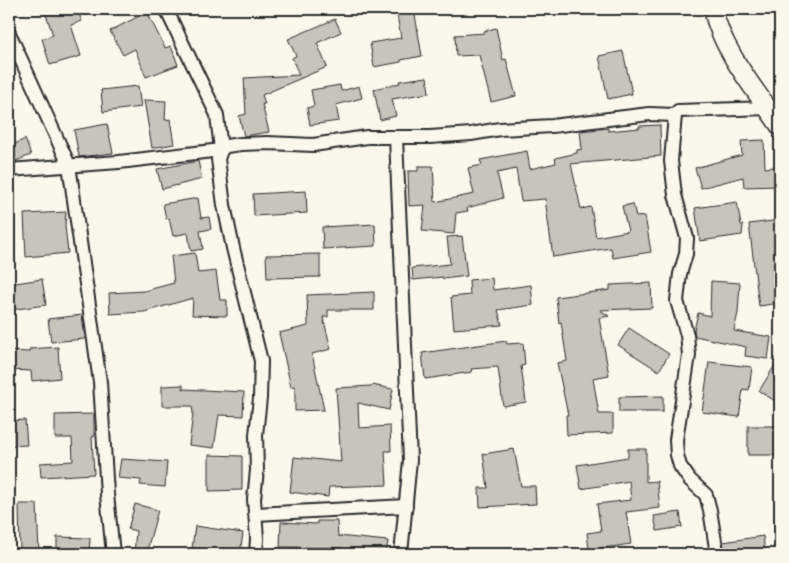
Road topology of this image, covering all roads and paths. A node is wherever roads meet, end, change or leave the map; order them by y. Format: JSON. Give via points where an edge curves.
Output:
{"nodes":[{"id":1,"x":166,"y":9,"type":"edge"},
{"id":2,"x":713,"y":9,"type":"edge"},
{"id":3,"x":9,"y":33,"type":"edge"},
{"id":4,"x":768,"y":108,"type":"junction"},
{"id":5,"x":675,"y":115,"type":"junction"},
{"id":6,"x":780,"y":126,"type":"edge"},
{"id":7,"x":396,"y":138,"type":"junction"},
{"id":8,"x":221,"y":150,"type":"junction"},
{"id":9,"x":69,"y":165,"type":"junction"},
{"id":10,"x":9,"y":170,"type":"edge"},
{"id":11,"x":406,"y":506,"type":"junction"},
{"id":12,"x":256,"y":514,"type":"junction"},
{"id":13,"x":113,"y":554,"type":"edge"},
{"id":14,"x":256,"y":554,"type":"edge"},
{"id":15,"x":401,"y":554,"type":"edge"},
{"id":16,"x":717,"y":554,"type":"edge"}],
"edges":[{"from":1,"to":8,"type":"street","via":[[217,115]]},
{"from":2,"to":4,"type":"street","via":[[720,33]]},
{"from":3,"to":9,"type":"street"},
{"from":4,"to":5,"type":"street","via":[[678,111]]},
{"from":4,"to":6,"type":"street"},
{"from":5,"to":7,"type":"street","via":[[649,114],[471,134]]},
{"from":5,"to":16,"type":"street","via":[[671,161],[675,195],[687,238],[677,301],[689,355],[676,440],[677,455],[690,480],[706,495]]},
{"from":7,"to":8,"type":"street","via":[[367,137],[313,145],[241,144]]},
{"from":7,"to":11,"type":"street","via":[[410,460]]},
{"from":8,"to":9,"type":"street"},
{"from":8,"to":12,"type":"street","via":[[218,158],[224,205],[261,361],[256,435]]},
{"from":9,"to":10,"type":"street"},
{"from":9,"to":13,"type":"street","via":[[100,382]]},
{"from":11,"to":12,"type":"street"},
{"from":11,"to":15,"type":"street"},
{"from":12,"to":14,"type":"street"}]}
